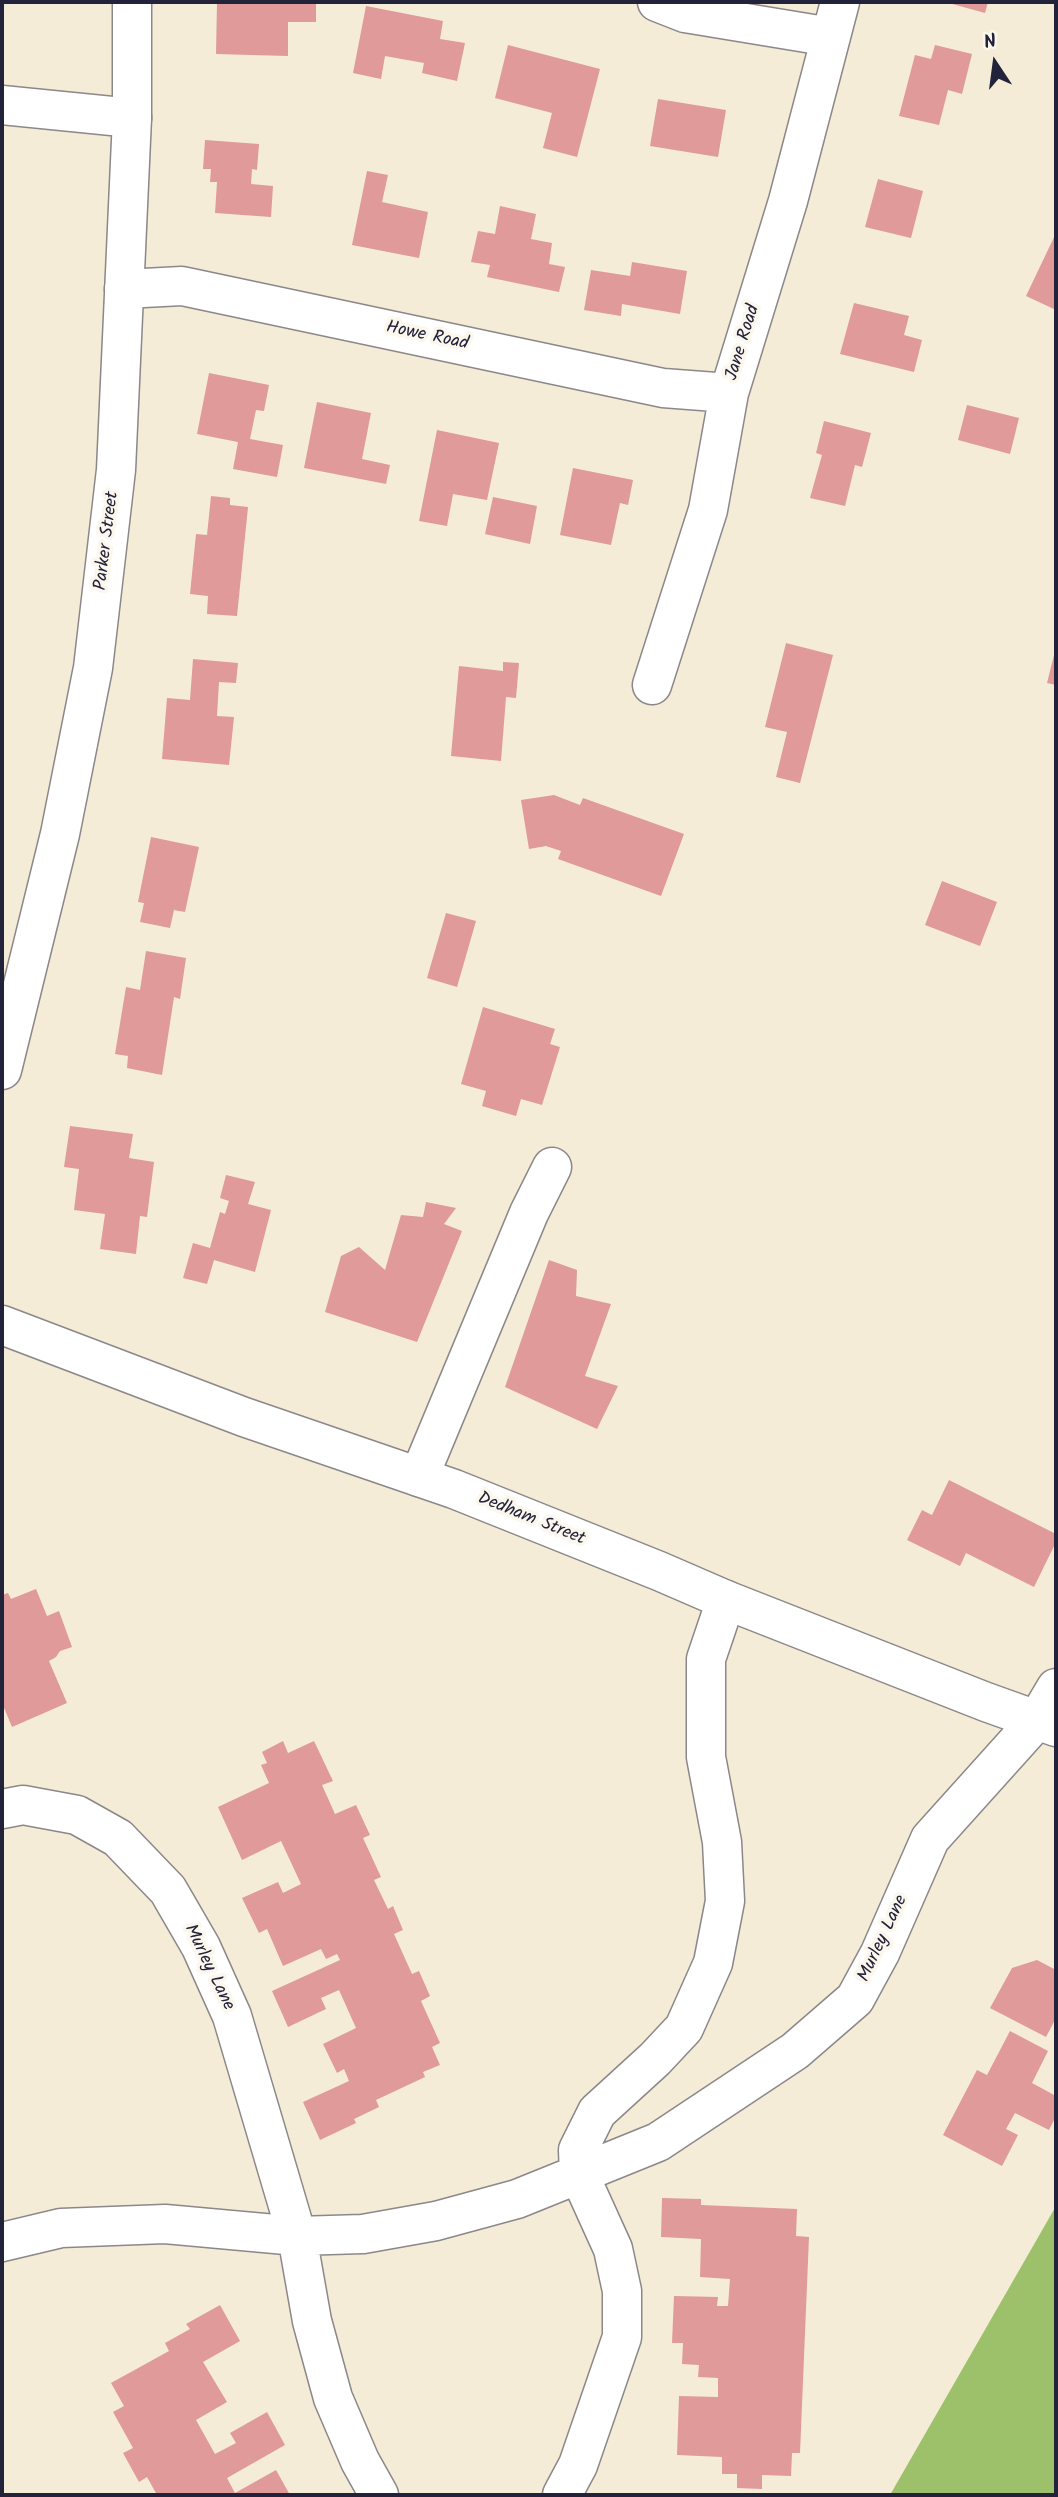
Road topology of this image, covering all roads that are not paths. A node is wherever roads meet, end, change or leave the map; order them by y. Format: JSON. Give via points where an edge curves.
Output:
{"nodes":[{"id":1,"x":132,"y":2,"type":"edge"},
{"id":2,"x":657,"y":2,"type":"edge"},
{"id":3,"x":836,"y":19,"type":"edge"},
{"id":4,"x":2,"y":105,"type":"edge"},
{"id":5,"x":132,"y":118,"type":"junction"},
{"id":6,"x":124,"y":289,"type":"junction"},
{"id":7,"x":729,"y":393,"type":"junction"},
{"id":8,"x":652,"y":685,"type":"dead end"},
{"id":9,"x":2,"y":1070,"type":"edge"},
{"id":10,"x":552,"y":1167,"type":"dead end"},
{"id":11,"x":2,"y":1325,"type":"edge"},
{"id":12,"x":419,"y":1477,"type":"junction"},
{"id":13,"x":726,"y":1600,"type":"junction"},
{"id":14,"x":1056,"y":1688,"type":"edge"},
{"id":15,"x":1047,"y":1724,"type":"edge"},
{"id":16,"x":2,"y":1809,"type":"edge"},
{"id":17,"x":579,"y":2174,"type":"junction"},
{"id":18,"x":297,"y":2236,"type":"junction"},
{"id":19,"x":2,"y":2242,"type":"edge"},
{"id":20,"x":379,"y":2495,"type":"edge"},
{"id":21,"x":562,"y":2495,"type":"edge"}],
"edges":[{"from":1,"to":5,"type":"street","name":"Parker Street"},
{"from":2,"to":3,"type":"street","via":[[685,13]]},
{"from":3,"to":7,"type":"street","name":"Jane Road","via":[[788,201]]},
{"from":4,"to":5,"type":"street"},
{"from":5,"to":6,"type":"street","name":"Parker Street"},
{"from":6,"to":7,"type":"street","name":"Howe Road","via":[[182,286],[663,388]]},
{"from":6,"to":9,"type":"street","name":"Parker Street","via":[[116,470],[93,668],[60,834]]},
{"from":7,"to":8,"type":"street","name":"Jane Road","via":[[708,509]]},
{"from":10,"to":12,"type":"street"},
{"from":11,"to":12,"type":"street","name":"Dedham Street","via":[[244,1417]]},
{"from":12,"to":13,"type":"street","name":"Dedham Street"},
{"from":13,"to":15,"type":"street","name":"Dedham Street"},
{"from":13,"to":17,"type":"street","via":[[706,1659],[706,1758],[722,1842],[725,1901],[713,1963],[684,2028],[597,2112],[578,2150]]},
{"from":14,"to":15,"type":"street","name":"Murley Lane"},
{"from":15,"to":17,"type":"street","name":"Murley Lane","via":[[930,1839],[855,1999],[795,2051],[658,2142]]},
{"from":16,"to":18,"type":"street","name":"Murley Lane","via":[[23,1805],[77,1815],[118,1838],[168,1890],[232,2015]]},
{"from":17,"to":18,"type":"street","name":"Murley Lane","via":[[517,2199],[436,2221],[363,2234]]},
{"from":17,"to":21,"type":"street","via":[[612,2249],[622,2291],[622,2337],[578,2465]]},
{"from":18,"to":19,"type":"street","name":"Murley Lane","via":[[164,2224],[61,2228]]},
{"from":18,"to":20,"type":"street","name":"Murley Lane","via":[[312,2321],[333,2398]]}]}
